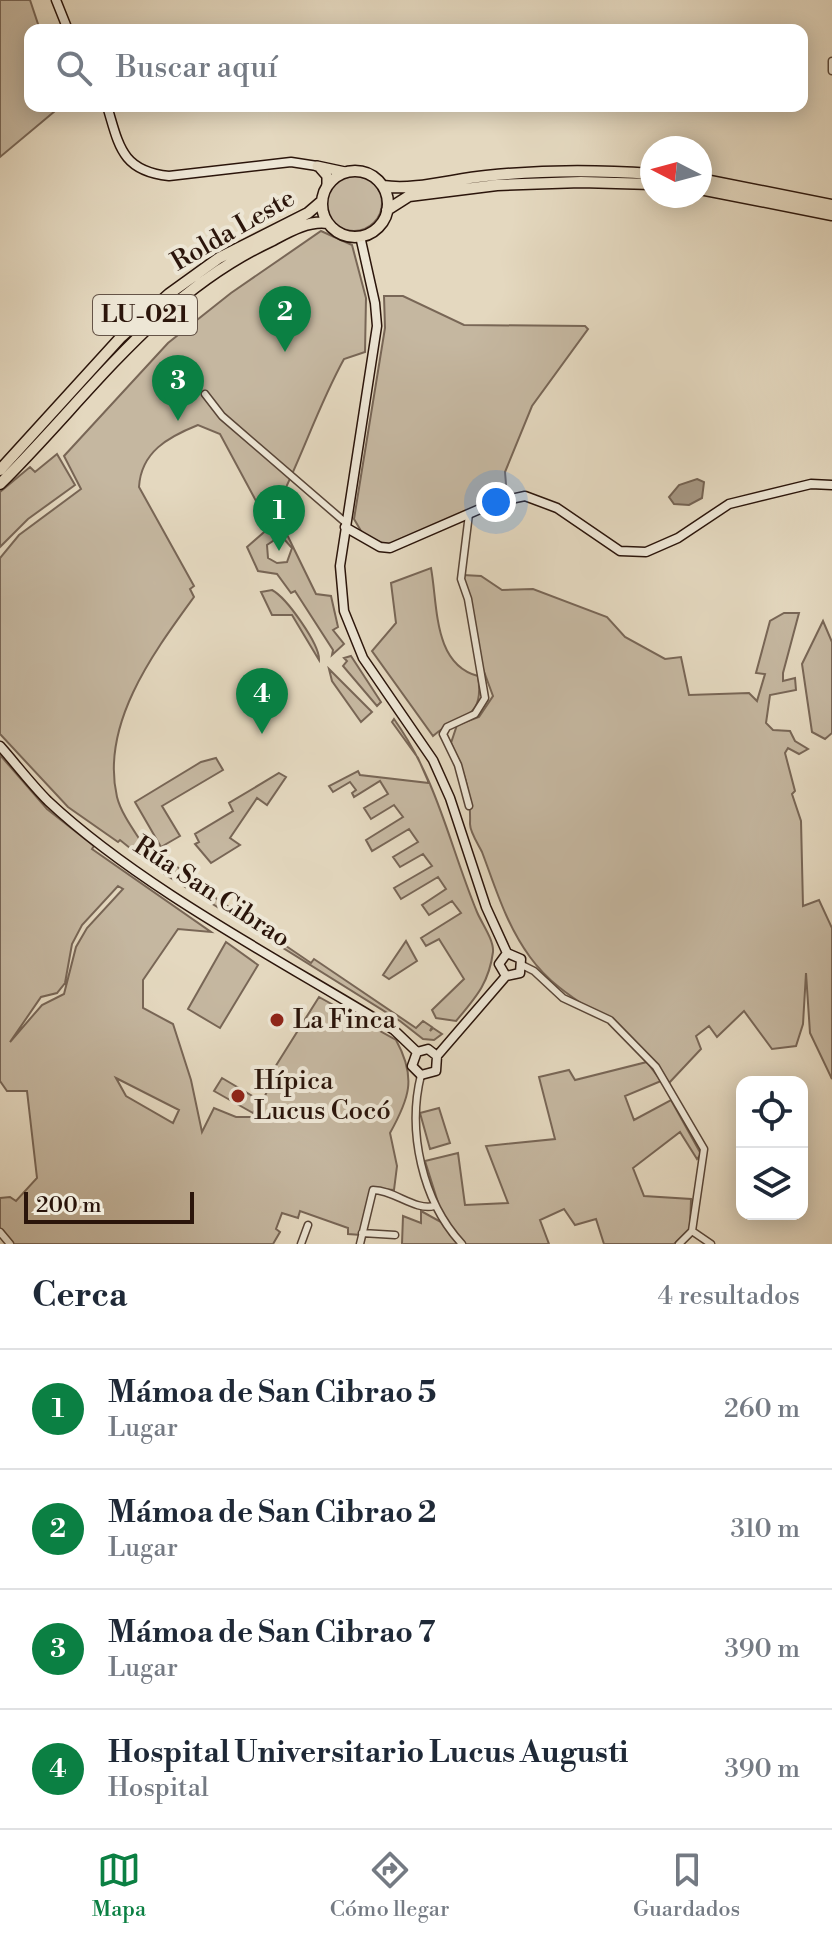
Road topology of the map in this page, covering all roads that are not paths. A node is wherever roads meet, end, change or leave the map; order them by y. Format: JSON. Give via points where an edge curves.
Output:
{"nodes":[{"id":1,"x":56,"y":0,"type":"edge"},
{"id":2,"x":66,"y":24,"type":"edge"},
{"id":3,"x":832,"y":61,"type":"edge"},
{"id":4,"x":832,"y":71,"type":"edge"},
{"id":5,"x":109,"y":112,"type":"edge"},
{"id":6,"x":317,"y":166,"type":"junction"},
{"id":7,"x":345,"y":172,"type":"junction"},
{"id":8,"x":640,"y":174,"type":"edge"},
{"id":9,"x":712,"y":181,"type":"edge"},
{"id":10,"x":640,"y":184,"type":"edge"},
{"id":11,"x":327,"y":185,"type":"junction"},
{"id":12,"x":383,"y":186,"type":"junction"},
{"id":13,"x":712,"y":191,"type":"edge"},
{"id":14,"x":322,"y":201,"type":"junction"},
{"id":15,"x":832,"y":205,"type":"edge"},
{"id":16,"x":387,"y":210,"type":"junction"},
{"id":17,"x":832,"y":215,"type":"edge"},
{"id":18,"x":328,"y":223,"type":"junction"},
{"id":19,"x":360,"y":236,"type":"junction"},
{"id":20,"x":205,"y":394,"type":"dead end"},
{"id":21,"x":0,"y":470,"type":"edge"},
{"id":22,"x":0,"y":484,"type":"edge"},
{"id":23,"x":832,"y":485,"type":"edge"},
{"id":24,"x":469,"y":514,"type":"junction"},
{"id":25,"x":345,"y":525,"type":"junction"},
{"id":26,"x":0,"y":746,"type":"edge"},
{"id":27,"x":469,"y":806,"type":"dead end"},
{"id":28,"x":507,"y":953,"type":"junction"},
{"id":29,"x":522,"y":965,"type":"junction"},
{"id":30,"x":506,"y":976,"type":"junction"},
{"id":31,"x":417,"y":1052,"type":"junction"},
{"id":32,"x":437,"y":1056,"type":"junction"},
{"id":33,"x":421,"y":1075,"type":"junction"},
{"id":34,"x":434,"y":1206,"type":"junction"},
{"id":35,"x":308,"y":1225,"type":"dead end"},
{"id":36,"x":692,"y":1231,"type":"junction"},
{"id":37,"x":0,"y":1232,"type":"edge"},
{"id":38,"x":362,"y":1233,"type":"junction"},
{"id":39,"x":395,"y":1235,"type":"dead end"},
{"id":40,"x":10,"y":1244,"type":"edge"},
{"id":41,"x":301,"y":1244,"type":"edge"},
{"id":42,"x":360,"y":1244,"type":"edge"},
{"id":43,"x":462,"y":1244,"type":"edge"},
{"id":44,"x":679,"y":1244,"type":"edge"},
{"id":45,"x":711,"y":1244,"type":"edge"}],
"edges":[{"from":1,"to":2,"type":"street"},
{"from":3,"to":4,"type":"street"},
{"from":5,"to":6,"type":"street","via":[[122,151],[133,165],[152,174],[291,162]]},
{"from":6,"to":7,"type":"main road"},
{"from":6,"to":11,"type":"main road","via":[[327,176]]},
{"from":7,"to":11,"type":"highway","name":"Rolda Leste"},
{"from":7,"to":12,"type":"highway","via":[[366,173]]},
{"from":8,"to":12,"type":"highway","via":[[539,172]]},
{"from":9,"to":15,"type":"highway"},
{"from":10,"to":16,"type":"highway","via":[[497,185],[409,196]]},
{"from":11,"to":14,"type":"highway","name":"Rolda Leste"},
{"from":12,"to":16,"type":"highway"},
{"from":13,"to":17,"type":"highway"},
{"from":14,"to":18,"type":"highway","name":"Rolda Leste"},
{"from":14,"to":21,"type":"highway","name":"Rolda Leste","number":"LU-021","via":[[219,258],[159,302]]},
{"from":16,"to":19,"type":"highway","via":[[380,224]]},
{"from":18,"to":19,"type":"highway","name":"Rolda Leste","via":[[342,234]]},
{"from":18,"to":22,"type":"highway","name":"Rolda Leste","number":"LU-021","via":[[307,225],[263,244],[175,301],[127,345]]},
{"from":19,"to":25,"type":"street","via":[[377,326]]},
{"from":20,"to":25,"type":"street","via":[[222,416]]},
{"from":23,"to":24,"type":"street","via":[[811,484],[729,504],[662,547],[634,553],[610,546],[538,498],[511,497]]},
{"from":24,"to":25,"type":"street","via":[[390,548]]},
{"from":24,"to":27,"type":"street","via":[[461,579],[485,698],[475,714],[443,734]]},
{"from":25,"to":28,"type":"street","via":[[340,566],[348,625],[370,669],[433,760]]},
{"from":26,"to":31,"type":"street","name":"Rúa San Cibrao","via":[[48,800],[88,833],[186,903],[394,1030]]},
{"from":28,"to":29,"type":"street","via":[[517,954]]},
{"from":28,"to":30,"type":"street","via":[[499,964]]},
{"from":29,"to":30,"type":"street","via":[[517,975]]},
{"from":29,"to":36,"type":"street","via":[[563,998],[610,1020],[656,1067],[704,1149]]},
{"from":30,"to":32,"type":"street"},
{"from":31,"to":32,"type":"street","via":[[428,1049]]},
{"from":31,"to":33,"type":"street","via":[[412,1066]]},
{"from":32,"to":33,"type":"street","via":[[436,1071]]},
{"from":33,"to":34,"type":"street","via":[[413,1119]]},
{"from":34,"to":38,"type":"street","via":[[373,1190]]},
{"from":34,"to":43,"type":"street"},
{"from":35,"to":41,"type":"street"},
{"from":36,"to":44,"type":"street"},
{"from":36,"to":45,"type":"street"},
{"from":37,"to":40,"type":"street"},
{"from":38,"to":39,"type":"street"},
{"from":38,"to":42,"type":"street"}]}
